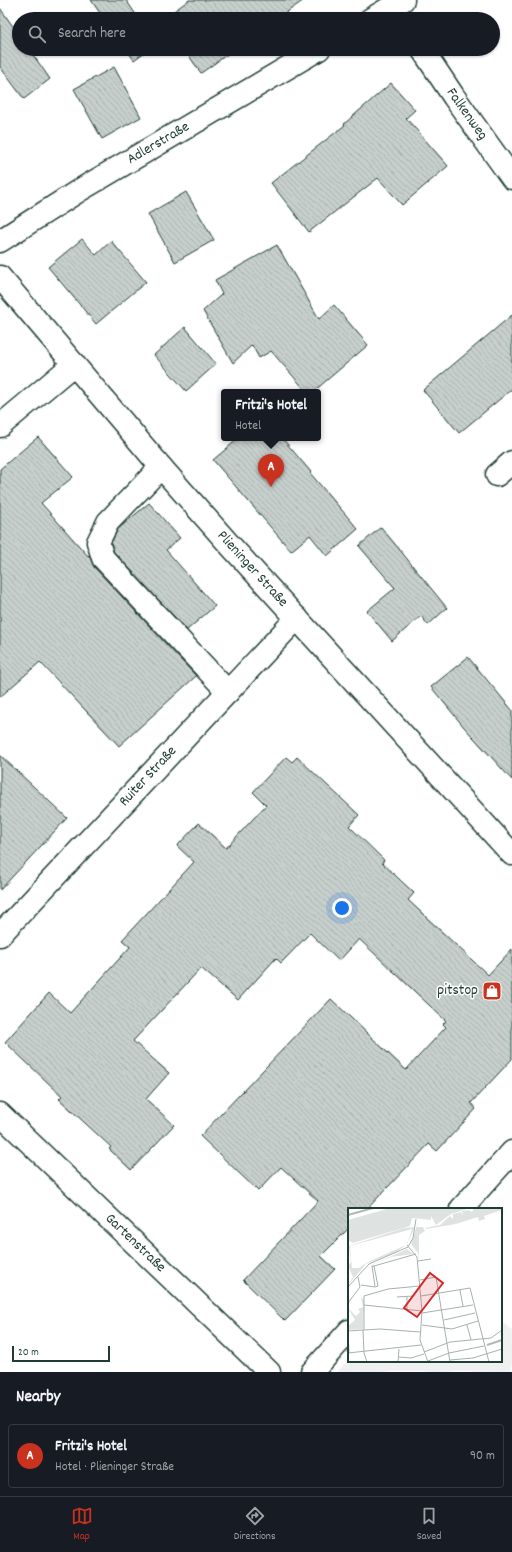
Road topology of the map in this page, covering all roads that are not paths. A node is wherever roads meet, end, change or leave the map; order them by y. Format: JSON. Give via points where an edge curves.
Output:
{"nodes":[{"id":1,"x":400,"y":8,"type":"edge"},
{"id":2,"x":389,"y":12,"type":"edge"},
{"id":3,"x":307,"y":56,"type":"edge"},
{"id":4,"x":427,"y":56,"type":"edge"},
{"id":5,"x":512,"y":178,"type":"edge"},
{"id":6,"x":0,"y":241,"type":"edge"},
{"id":7,"x":0,"y":277,"type":"edge"},
{"id":8,"x":74,"y":364,"type":"junction"},
{"id":9,"x":0,"y":426,"type":"edge"},
{"id":10,"x":161,"y":467,"type":"junction"},
{"id":11,"x":297,"y":618,"type":"junction"},
{"id":12,"x":228,"y":692,"type":"junction"},
{"id":13,"x":512,"y":854,"type":"edge"},
{"id":14,"x":0,"y":935,"type":"edge"},
{"id":15,"x":0,"y":1114,"type":"edge"},
{"id":16,"x":512,"y":1152,"type":"edge"},
{"id":17,"x":461,"y":1208,"type":"edge"},
{"id":18,"x":348,"y":1332,"type":"edge"},
{"id":19,"x":269,"y":1372,"type":"edge"},
{"id":20,"x":312,"y":1372,"type":"edge"}],
"edges":[{"from":1,"to":2,"type":"street"},
{"from":3,"to":6,"type":"street","name":"Adlerstraße","via":[[80,190]]},
{"from":4,"to":5,"type":"street","name":"Falkenweg"},
{"from":7,"to":8,"type":"street","name":"Plieninger Straße"},
{"from":8,"to":9,"type":"street"},
{"from":8,"to":10,"type":"street","name":"Plieninger Straße"},
{"from":10,"to":11,"type":"street","name":"Plieninger Straße"},
{"from":10,"to":12,"type":"street","via":[[108,522],[98,542],[103,558]]},
{"from":11,"to":12,"type":"street","name":"Ruiter Straße"},
{"from":11,"to":13,"type":"street","name":"Plieninger Straße"},
{"from":12,"to":14,"type":"street","name":"Ruiter Straße"},
{"from":15,"to":19,"type":"street","name":"Gartenstraße"},
{"from":16,"to":17,"type":"street"},
{"from":18,"to":20,"type":"street"}]}
